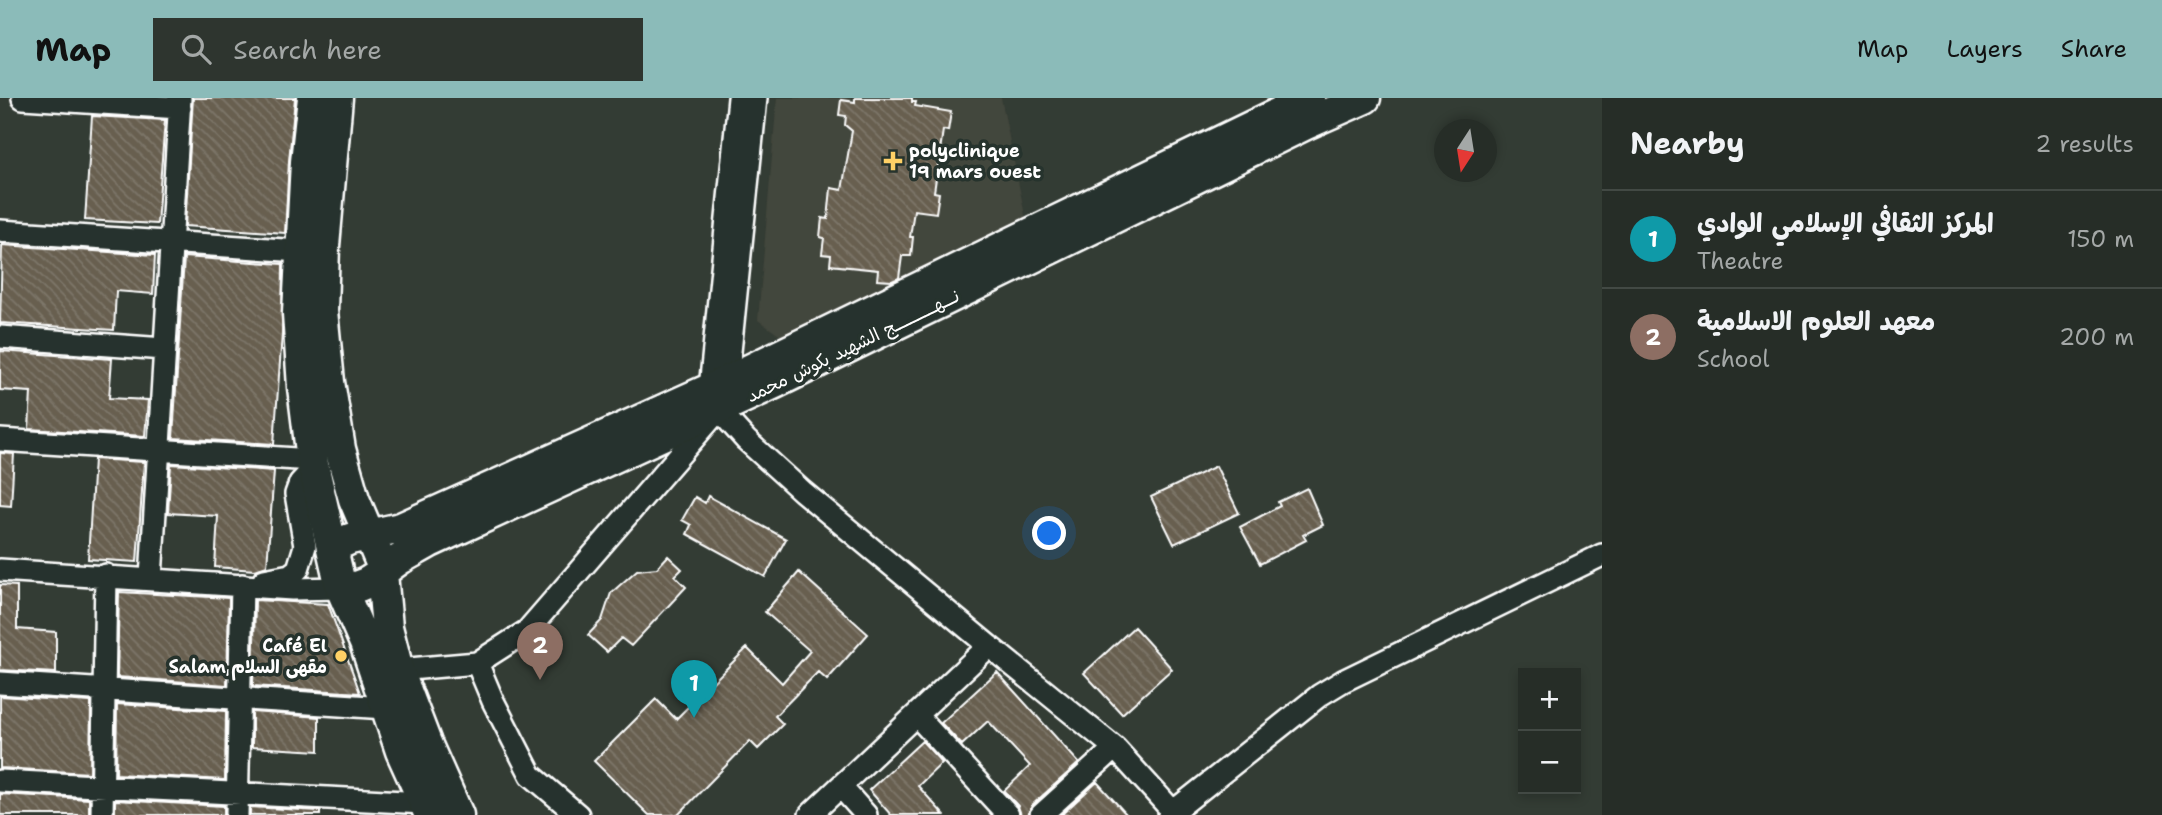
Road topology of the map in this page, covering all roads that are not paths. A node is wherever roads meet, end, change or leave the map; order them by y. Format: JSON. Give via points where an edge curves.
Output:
{"nodes":[{"id":1,"x":23,"y":98,"type":"edge"},
{"id":2,"x":313,"y":98,"type":"edge"},
{"id":3,"x":337,"y":98,"type":"edge"},
{"id":4,"x":739,"y":98,"type":"edge"},
{"id":5,"x":755,"y":98,"type":"edge"},
{"id":6,"x":1310,"y":98,"type":"edge"},
{"id":7,"x":1365,"y":98,"type":"edge"},
{"id":8,"x":180,"y":103,"type":"edge"},
{"id":9,"x":0,"y":231,"type":"edge"},
{"id":10,"x":172,"y":241,"type":"junction"},
{"id":11,"x":300,"y":251,"type":"junction"},
{"id":12,"x":0,"y":337,"type":"edge"},
{"id":13,"x":164,"y":349,"type":"junction"},
{"id":14,"x":723,"y":395,"type":"junction"},
{"id":15,"x":0,"y":440,"type":"edge"},
{"id":16,"x":158,"y":450,"type":"junction"},
{"id":17,"x":313,"y":464,"type":"junction"},
{"id":18,"x":370,"y":535,"type":"junction"},
{"id":19,"x":332,"y":547,"type":"junction"},
{"id":20,"x":1602,"y":555,"type":"edge"},
{"id":21,"x":0,"y":570,"type":"edge"},
{"id":22,"x":382,"y":572,"type":"junction"},
{"id":23,"x":106,"y":575,"type":"junction"},
{"id":24,"x":151,"y":578,"type":"junction"},
{"id":25,"x":242,"y":585,"type":"junction"},
{"id":26,"x":341,"y":588,"type":"junction"},
{"id":27,"x":989,"y":646,"type":"junction"},
{"id":28,"x":477,"y":663,"type":"junction"},
{"id":29,"x":398,"y":670,"type":"junction"},
{"id":30,"x":0,"y":683,"type":"edge"},
{"id":31,"x":104,"y":690,"type":"junction"},
{"id":32,"x":240,"y":699,"type":"junction"},
{"id":33,"x":386,"y":708,"type":"junction"},
{"id":34,"x":916,"y":715,"type":"junction"},
{"id":35,"x":1115,"y":748,"type":"junction"},
{"id":36,"x":0,"y":780,"type":"edge"},
{"id":37,"x":102,"y":786,"type":"junction"},
{"id":38,"x":841,"y":787,"type":"junction"},
{"id":39,"x":237,"y":793,"type":"junction"},
{"id":40,"x":427,"y":809,"type":"edge"},
{"id":41,"x":1172,"y":814,"type":"edge"},
{"id":42,"x":102,"y":815,"type":"edge"},
{"id":43,"x":237,"y":815,"type":"edge"},
{"id":44,"x":458,"y":815,"type":"edge"},
{"id":45,"x":578,"y":815,"type":"edge"},
{"id":46,"x":810,"y":815,"type":"edge"},
{"id":47,"x":866,"y":815,"type":"edge"},
{"id":48,"x":1008,"y":815,"type":"edge"},
{"id":49,"x":1041,"y":815,"type":"edge"}],
"edges":[{"from":1,"to":8,"type":"street"},
{"from":2,"to":11,"type":"street"},
{"from":3,"to":18,"type":"street","via":[[322,311],[328,382],[341,449],[358,511]]},
{"from":4,"to":14,"type":"street"},
{"from":5,"to":14,"type":"street"},
{"from":6,"to":14,"type":"street","name":"نـــهـــــــــــج الشهيد بكوش محمد"},
{"from":7,"to":14,"type":"street","name":"نـــهـــــــــــج الشهيد بكوش محمد"},
{"from":8,"to":10,"type":"street"},
{"from":9,"to":10,"type":"street"},
{"from":10,"to":11,"type":"street"},
{"from":10,"to":13,"type":"street"},
{"from":11,"to":17,"type":"street","via":[[299,326]]},
{"from":12,"to":13,"type":"street"},
{"from":13,"to":16,"type":"street"},
{"from":14,"to":18,"type":"street","name":"نـــهـــــــــــج الشهيد بكوش محمد","via":[[401,528]]},
{"from":14,"to":22,"type":"street","name":"نـــهـــــــــــج الشهيد بكوش محمد","via":[[430,542]]},
{"from":14,"to":27,"type":"street","via":[[746,440]]},
{"from":14,"to":28,"type":"street","via":[[527,631]]},
{"from":15,"to":16,"type":"street"},
{"from":16,"to":17,"type":"street"},
{"from":16,"to":24,"type":"street"},
{"from":17,"to":19,"type":"street"},
{"from":17,"to":25,"type":"street","via":[[296,494],[305,546],[298,569],[290,575]]},
{"from":18,"to":19,"type":"street","name":"نـــهـــــــــــج الشهيد بكوش محمد"},
{"from":18,"to":22,"type":"street"},
{"from":19,"to":26,"type":"street"},
{"from":20,"to":41,"type":"street","via":[[1331,688]]},
{"from":21,"to":23,"type":"street"},
{"from":22,"to":26,"type":"street","name":"نـــهـــــــــــج الشهيد بكوش محمد","via":[[361,587]]},
{"from":22,"to":29,"type":"street","via":[[387,627]]},
{"from":23,"to":24,"type":"street"},
{"from":23,"to":31,"type":"street"},
{"from":24,"to":25,"type":"street"},
{"from":25,"to":26,"type":"street"},
{"from":25,"to":32,"type":"street"},
{"from":26,"to":33,"type":"street"},
{"from":27,"to":34,"type":"street"},
{"from":27,"to":35,"type":"street"},
{"from":28,"to":29,"type":"street"},
{"from":28,"to":45,"type":"street","via":[[531,775]]},
{"from":29,"to":44,"type":"street"},
{"from":30,"to":31,"type":"street"},
{"from":31,"to":32,"type":"street"},
{"from":31,"to":37,"type":"street"},
{"from":32,"to":33,"type":"street"},
{"from":32,"to":39,"type":"street"},
{"from":33,"to":40,"type":"street"},
{"from":34,"to":38,"type":"street"},
{"from":34,"to":48,"type":"street"},
{"from":35,"to":41,"type":"street"},
{"from":35,"to":49,"type":"street"},
{"from":36,"to":37,"type":"street"},
{"from":37,"to":39,"type":"street"},
{"from":37,"to":42,"type":"street"},
{"from":38,"to":46,"type":"street"},
{"from":38,"to":47,"type":"street"},
{"from":39,"to":40,"type":"street"},
{"from":39,"to":43,"type":"street"}]}
